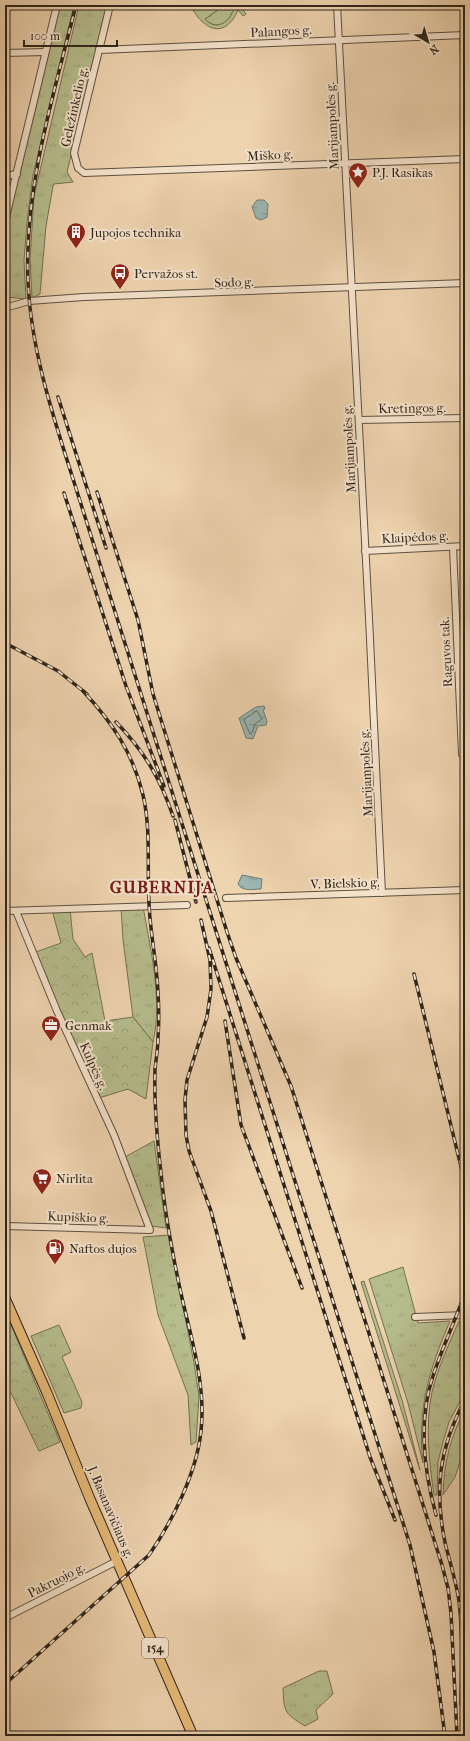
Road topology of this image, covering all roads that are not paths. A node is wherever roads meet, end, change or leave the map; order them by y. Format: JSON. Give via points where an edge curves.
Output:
{"nodes":[{"id":1,"x":57,"y":5,"type":"edge"},
{"id":2,"x":110,"y":5,"type":"edge"},
{"id":3,"x":337,"y":5,"type":"edge"},
{"id":4,"x":464,"y":35,"type":"edge"},
{"id":5,"x":339,"y":39,"type":"junction"},
{"id":6,"x":99,"y":50,"type":"junction"},
{"id":7,"x":45,"y":52,"type":"junction"},
{"id":8,"x":5,"y":53,"type":"edge"},
{"id":9,"x":465,"y":75,"type":"edge"},
{"id":10,"x":465,"y":159,"type":"edge"},
{"id":11,"x":344,"y":162,"type":"junction"},
{"id":12,"x":78,"y":168,"type":"joint"},
{"id":13,"x":17,"y":174,"type":"junction"},
{"id":14,"x":5,"y":176,"type":"edge"},
{"id":15,"x":5,"y":221,"type":"edge"},
{"id":16,"x":465,"y":283,"type":"edge"},
{"id":17,"x":351,"y":288,"type":"junction"},
{"id":18,"x":5,"y":308,"type":"edge"},
{"id":19,"x":465,"y":418,"type":"edge"},
{"id":20,"x":359,"y":420,"type":"junction"},
{"id":21,"x":465,"y":546,"type":"edge"},
{"id":22,"x":453,"y":547,"type":"junction"},
{"id":23,"x":365,"y":551,"type":"junction"},
{"id":24,"x":458,"y":659,"type":"junction"},
{"id":25,"x":465,"y":659,"type":"edge"},
{"id":26,"x":465,"y":754,"type":"edge"},
{"id":27,"x":465,"y":890,"type":"edge"},
{"id":28,"x":382,"y":893,"type":"junction"},
{"id":29,"x":226,"y":898,"type":"dead end"},
{"id":30,"x":187,"y":905,"type":"dead end"},
{"id":31,"x":5,"y":911,"type":"edge"},
{"id":32,"x":16,"y":911,"type":"junction"},
{"id":33,"x":5,"y":1226,"type":"edge"},
{"id":34,"x":150,"y":1230,"type":"joint"},
{"id":35,"x":5,"y":1298,"type":"edge"},
{"id":36,"x":9,"y":1315,"type":"edge"},
{"id":37,"x":465,"y":1315,"type":"edge"},
{"id":38,"x":415,"y":1317,"type":"dead end"},
{"id":39,"x":117,"y":1561,"type":"junction"},
{"id":40,"x":5,"y":1618,"type":"edge"},
{"id":41,"x":193,"y":1736,"type":"edge"}],
"edges":[{"from":1,"to":7,"type":"street"},
{"from":2,"to":6,"type":"street","name":"Geležinkelio g."},
{"from":3,"to":5,"type":"street","name":"Marijampolės g."},
{"from":4,"to":5,"type":"street","name":"Palangos g."},
{"from":4,"to":9,"type":"street"},
{"from":5,"to":6,"type":"street","name":"Palangos g."},
{"from":5,"to":11,"type":"street","name":"Marijampolės g."},
{"from":6,"to":12,"type":"street","name":"Geležinkelio g.","via":[[74,153]]},
{"from":7,"to":8,"type":"street"},
{"from":7,"to":13,"type":"street"},
{"from":10,"to":11,"type":"street","name":"Miško g."},
{"from":11,"to":12,"type":"street","name":"Miško g.","via":[[90,174]]},
{"from":11,"to":17,"type":"street","name":"Marijampolės g."},
{"from":13,"to":14,"type":"street"},
{"from":13,"to":15,"type":"street"},
{"from":16,"to":17,"type":"street","name":"Sodo g."},
{"from":17,"to":18,"type":"street","name":"Sodo g.","via":[[84,298],[29,302]]},
{"from":17,"to":20,"type":"street","name":"Marijampolės g."},
{"from":19,"to":20,"type":"street","name":"Kretingos g."},
{"from":20,"to":23,"type":"street","name":"Marijampolės g."},
{"from":21,"to":22,"type":"street","name":"Klaipėdos g."},
{"from":22,"to":23,"type":"street","name":"Klaipėdos g."},
{"from":22,"to":24,"type":"street","name":"Raguvos tak."},
{"from":23,"to":28,"type":"street","name":"Marijampolės g."},
{"from":24,"to":25,"type":"street"},
{"from":24,"to":26,"type":"street","name":"Raguvos tak.","via":[[462,754]]},
{"from":27,"to":28,"type":"street","name":"V. Bielskio g."},
{"from":28,"to":29,"type":"street","name":"V. Bielskio g."},
{"from":30,"to":32,"type":"street"},
{"from":31,"to":32,"type":"street"},
{"from":32,"to":34,"type":"street","name":"Kulpės g.","via":[[57,1011],[114,1135]]},
{"from":33,"to":34,"type":"street","name":"Kupiškio g."},
{"from":35,"to":36,"type":"main road","name":"J. Basanavičiaus g.","number":"154"},
{"from":36,"to":39,"type":"main road","name":"J. Basanavičiaus g.","number":"154"},
{"from":37,"to":38,"type":"street"},
{"from":39,"to":40,"type":"street","name":"Pakruojo g."},
{"from":39,"to":41,"type":"main road","name":"J. Basanavičiaus g.","number":"154"}]}
